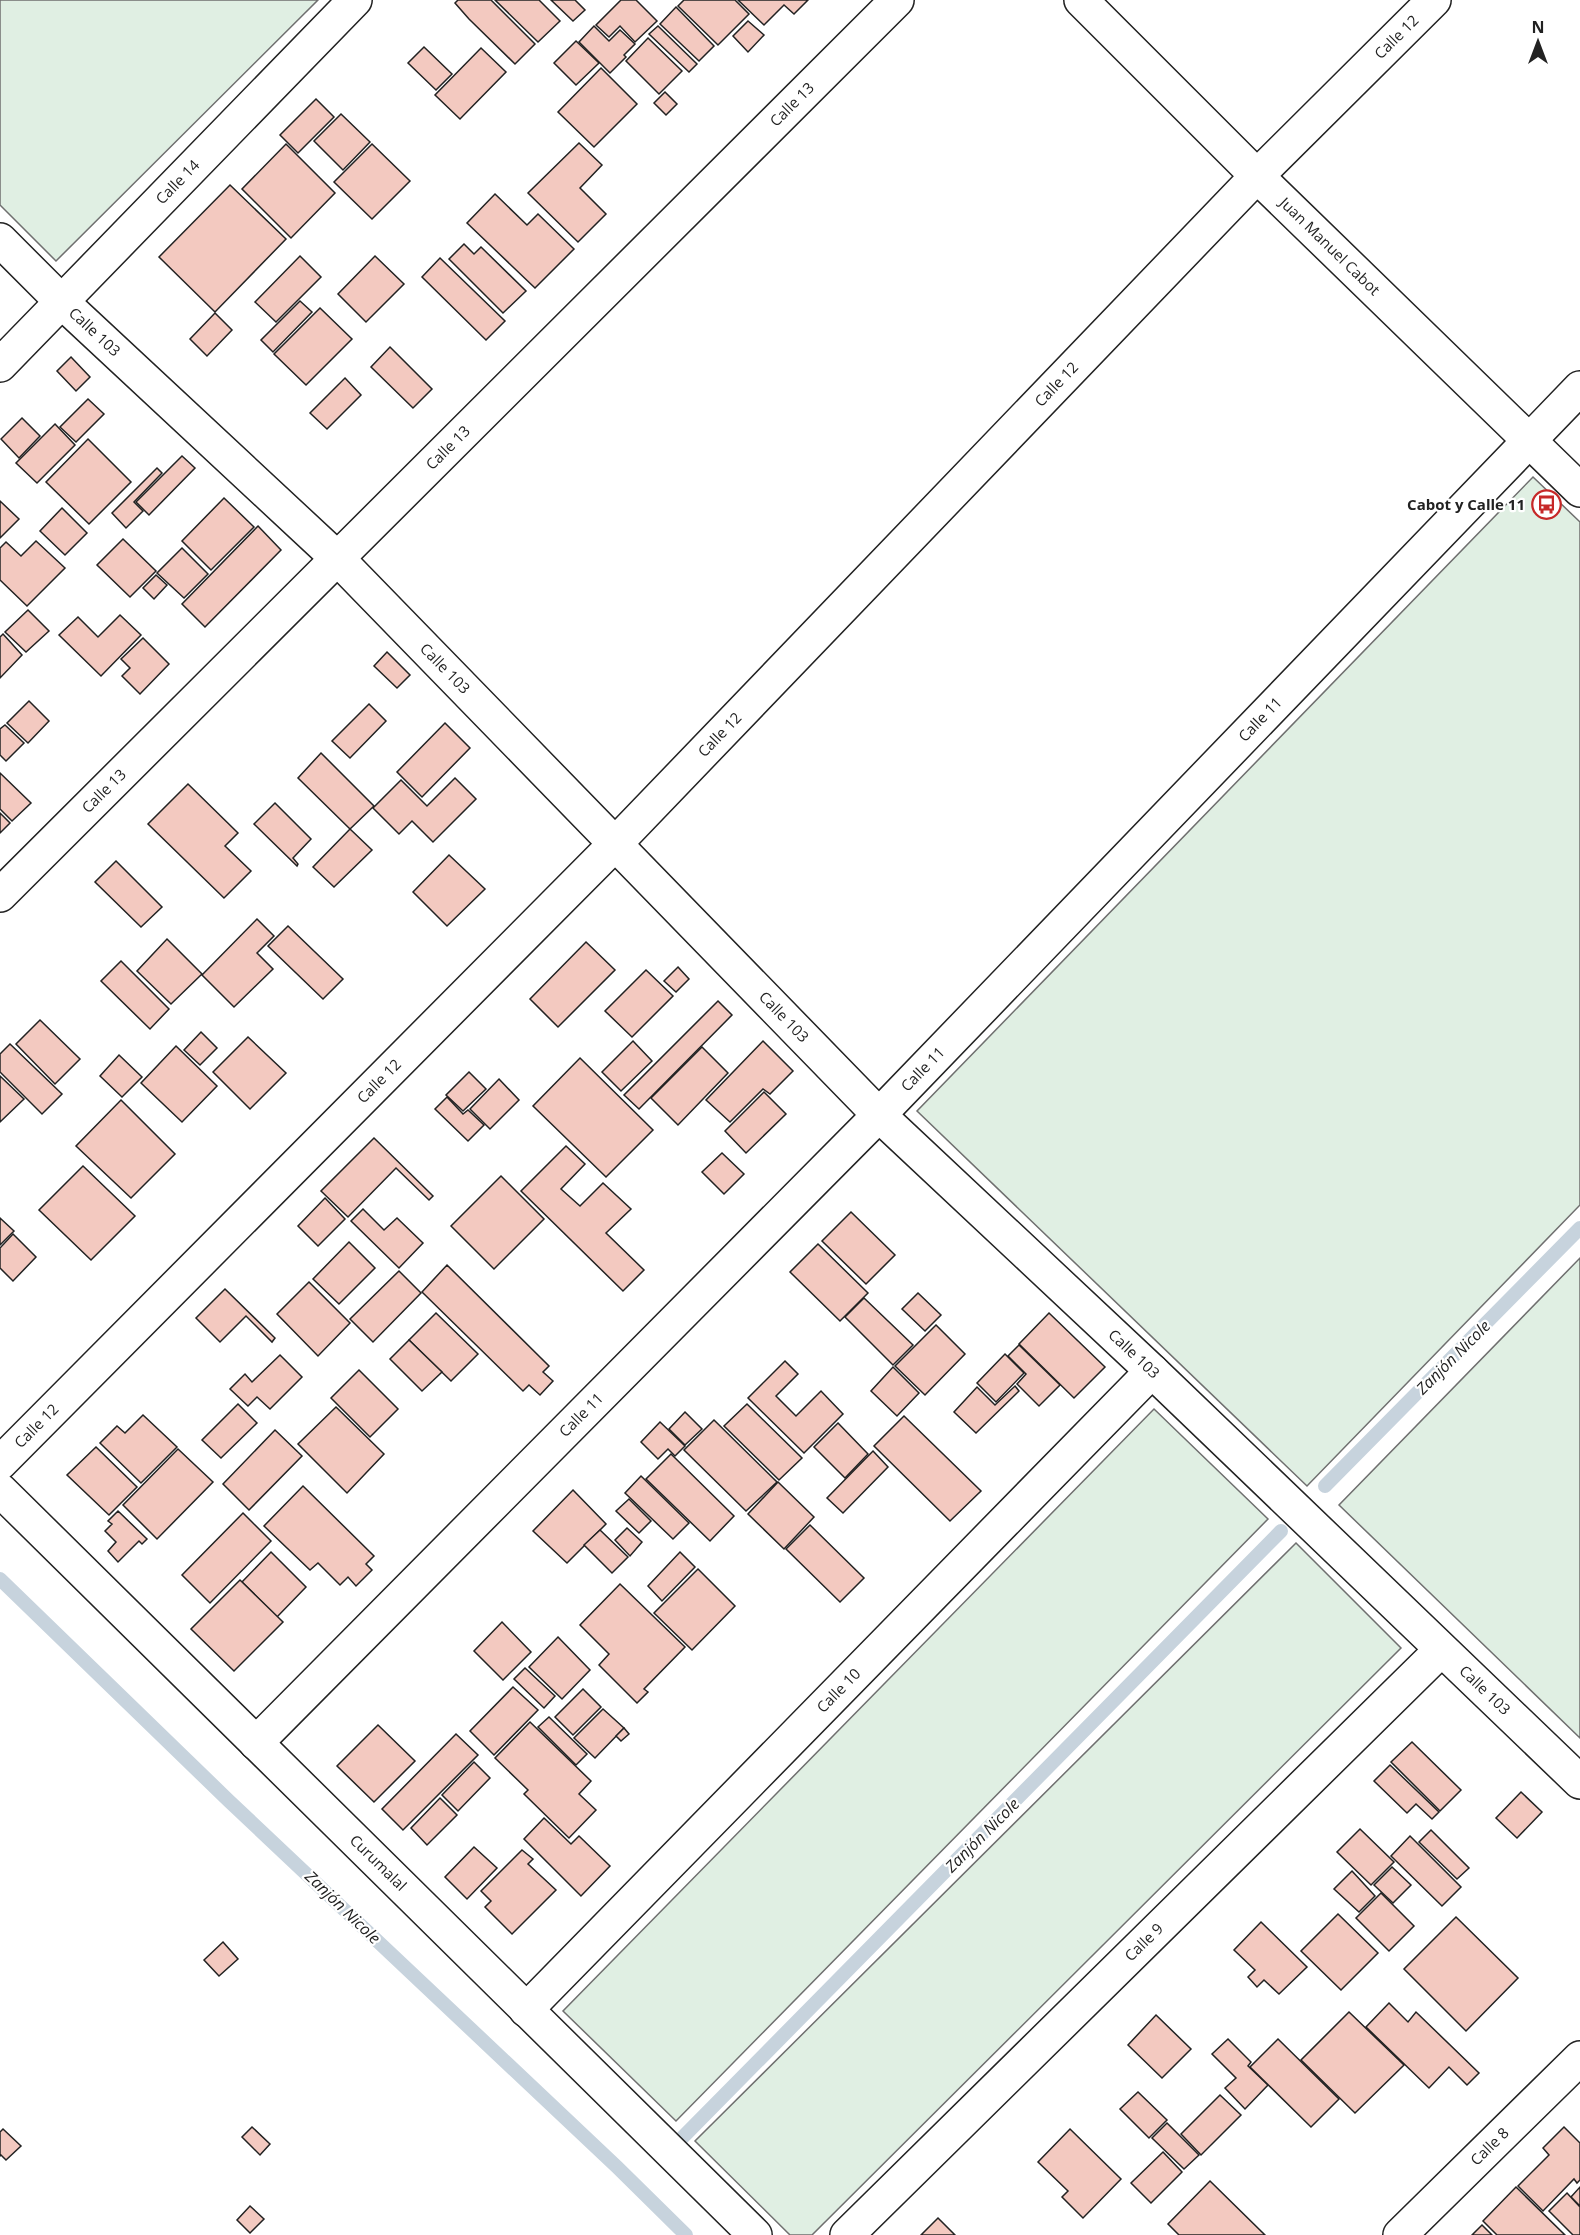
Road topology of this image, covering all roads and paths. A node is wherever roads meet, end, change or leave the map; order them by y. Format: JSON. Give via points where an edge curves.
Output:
{"nodes":[{"id":1,"x":355,"y":0,"type":"edge"},
{"id":2,"x":897,"y":0,"type":"edge"},
{"id":3,"x":1081,"y":0,"type":"edge"},
{"id":4,"x":1434,"y":0,"type":"edge"},
{"id":5,"x":1257,"y":176,"type":"junction"},
{"id":6,"x":0,"y":240,"type":"edge"},
{"id":7,"x":61,"y":302,"type":"junction"},
{"id":8,"x":0,"y":365,"type":"edge"},
{"id":9,"x":1580,"y":388,"type":"edge"},
{"id":10,"x":1529,"y":441,"type":"junction"},
{"id":11,"x":1580,"y":490,"type":"edge"},
{"id":12,"x":338,"y":559,"type":"junction"},
{"id":13,"x":615,"y":844,"type":"junction"},
{"id":14,"x":0,"y":895,"type":"edge"},
{"id":15,"x":879,"y":1115,"type":"junction"},
{"id":16,"x":1152,"y":1371,"type":"junction"},
{"id":17,"x":0,"y":1463,"type":"edge"},
{"id":18,"x":0,"y":1490,"type":"edge"},
{"id":19,"x":1441,"y":1650,"type":"junction"},
{"id":20,"x":256,"y":1743,"type":"junction"},
{"id":21,"x":1580,"y":1782,"type":"edge"},
{"id":22,"x":526,"y":2010,"type":"junction"},
{"id":23,"x":1580,"y":2058,"type":"edge"},
{"id":24,"x":755,"y":2235,"type":"edge"},
{"id":25,"x":847,"y":2235,"type":"edge"},
{"id":26,"x":1400,"y":2235,"type":"edge"}],
"edges":[{"from":1,"to":7,"type":"street","name":"Calle 14"},
{"from":2,"to":12,"type":"street","name":"Calle 13"},
{"from":3,"to":5,"type":"street","name":"Juan Manuel Cabot"},
{"from":4,"to":5,"type":"street","name":"Calle 12"},
{"from":5,"to":10,"type":"street","name":"Juan Manuel Cabot"},
{"from":5,"to":13,"type":"street","name":"Calle 12"},
{"from":6,"to":7,"type":"street","name":"Calle 103"},
{"from":7,"to":8,"type":"street","name":"Calle 14"},
{"from":7,"to":12,"type":"street","name":"Calle 103"},
{"from":9,"to":10,"type":"street","name":"Calle 11"},
{"from":10,"to":11,"type":"street","name":"Juan Manuel Cabot"},
{"from":10,"to":15,"type":"street","name":"Calle 11"},
{"from":12,"to":13,"type":"street","name":"Calle 103"},
{"from":12,"to":14,"type":"street","name":"Calle 13"},
{"from":13,"to":15,"type":"street","name":"Calle 103"},
{"from":13,"to":17,"type":"street","name":"Calle 12"},
{"from":15,"to":16,"type":"street","name":"Calle 103"},
{"from":15,"to":20,"type":"street","name":"Calle 11"},
{"from":16,"to":19,"type":"street","name":"Calle 103"},
{"from":16,"to":22,"type":"street","name":"Calle 10"},
{"from":18,"to":20,"type":"street","name":"Curumalal"},
{"from":19,"to":21,"type":"street","name":"Calle 103"},
{"from":19,"to":25,"type":"street","name":"Calle 9"},
{"from":20,"to":22,"type":"street","name":"Curumalal"},
{"from":22,"to":24,"type":"street","name":"Curumalal"},
{"from":23,"to":26,"type":"street","name":"Calle 8"}]}
